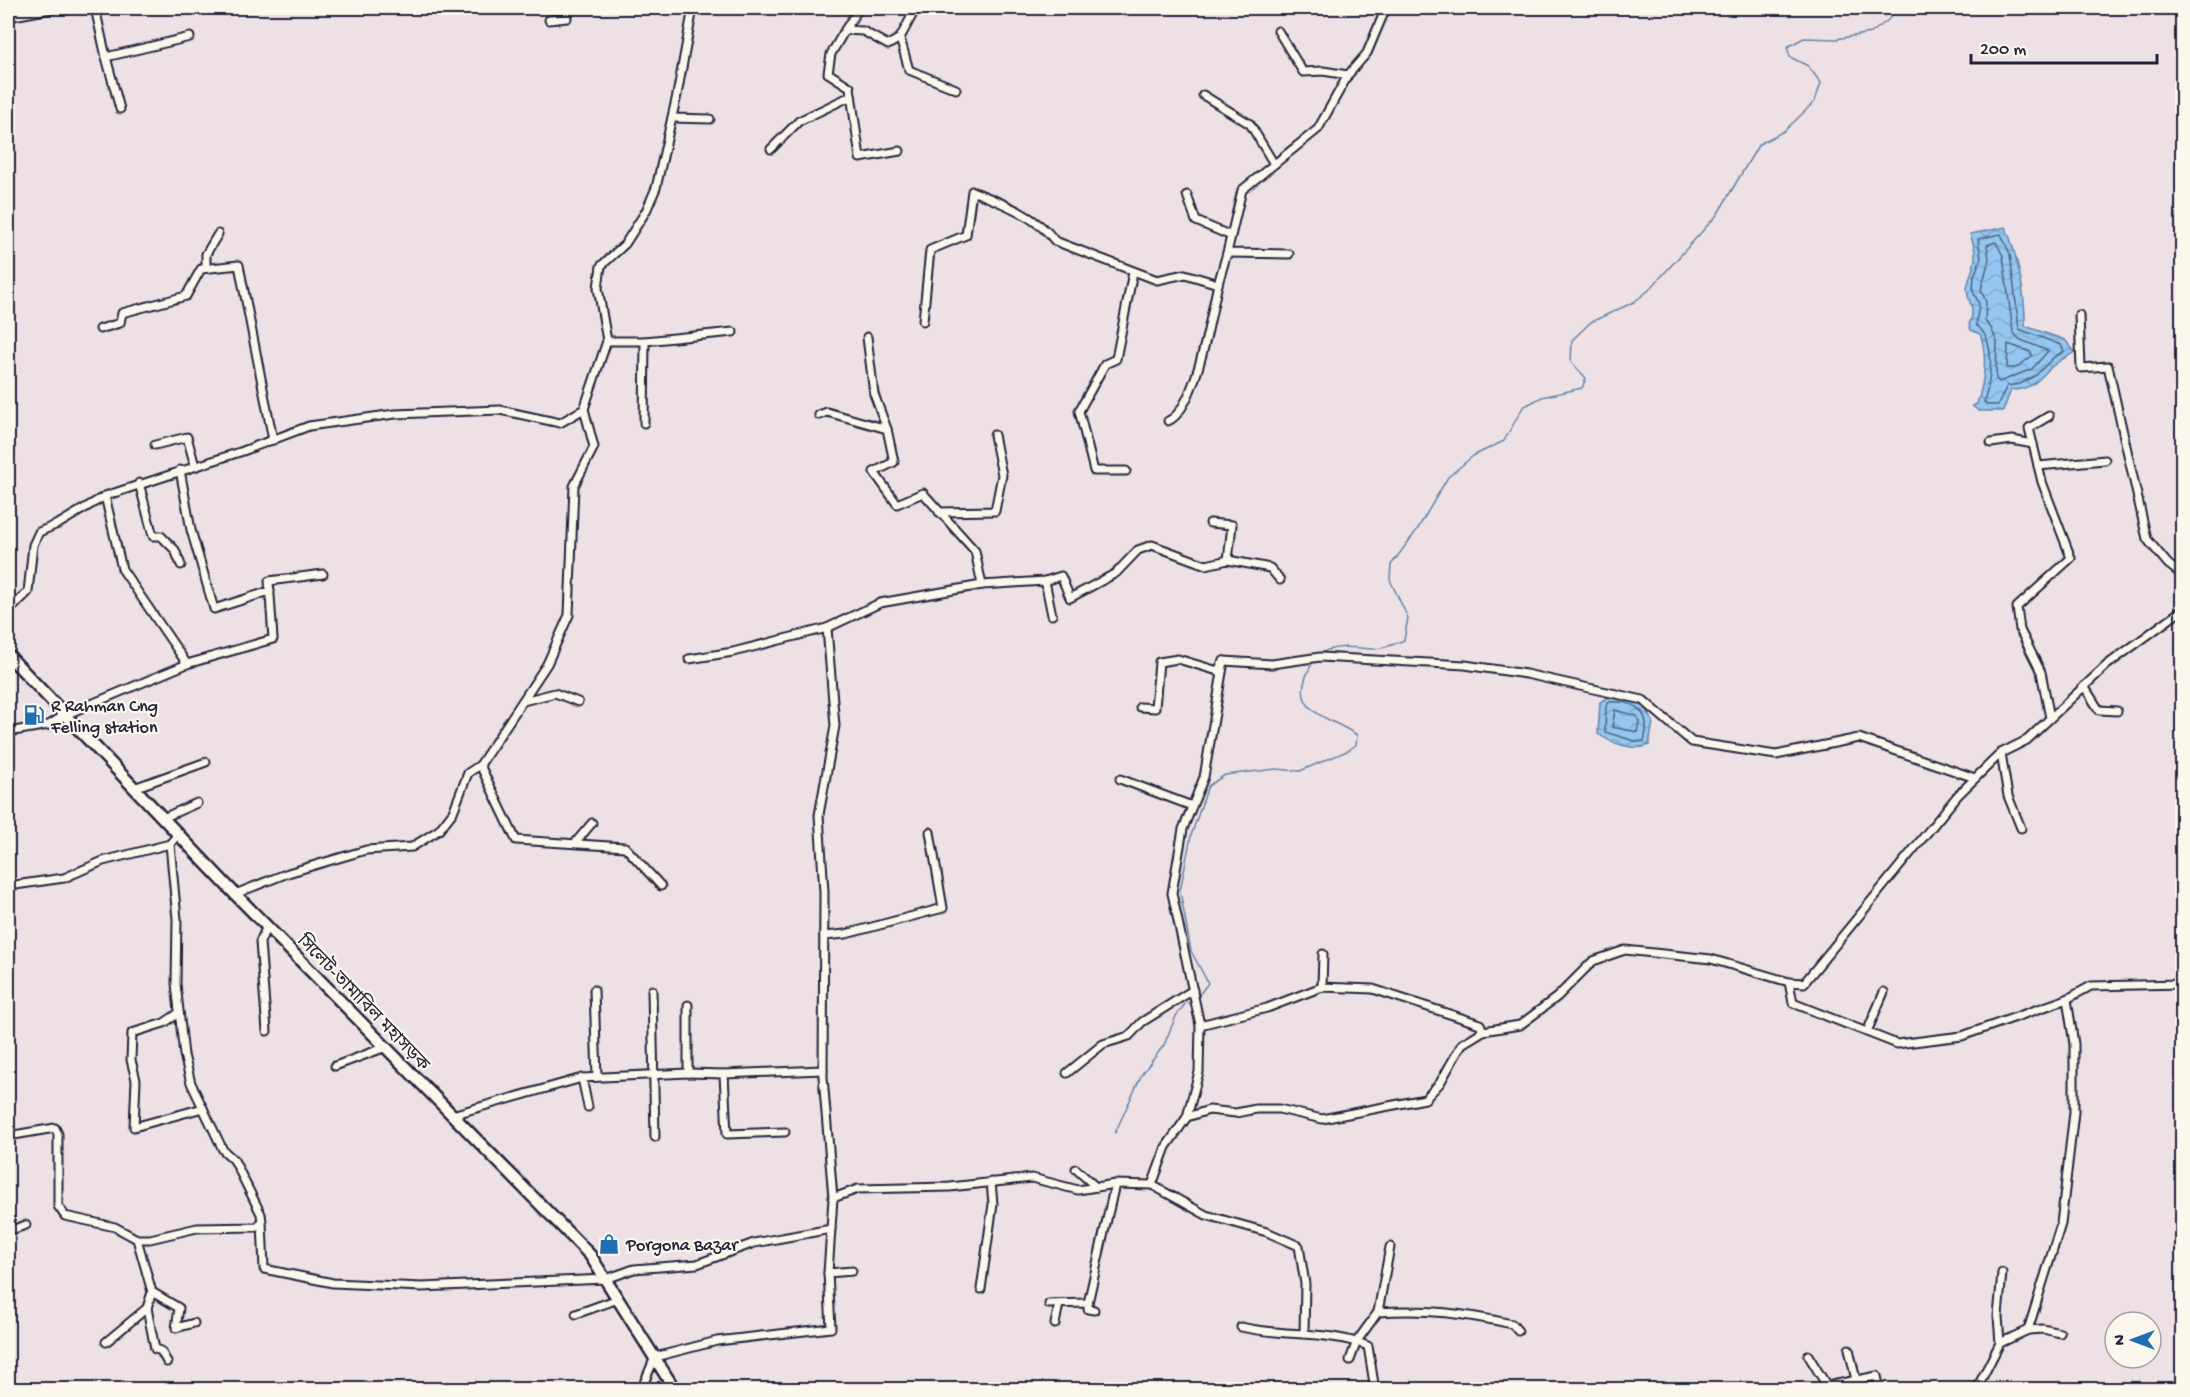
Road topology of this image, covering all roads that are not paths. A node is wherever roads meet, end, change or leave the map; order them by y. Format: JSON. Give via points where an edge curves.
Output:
{"nodes":[{"id":1,"x":56,"y":8,"type":"edge"},
{"id":2,"x":95,"y":8,"type":"edge"},
{"id":3,"x":566,"y":8,"type":"edge"},
{"id":4,"x":693,"y":8,"type":"edge"},
{"id":5,"x":859,"y":8,"type":"edge"},
{"id":6,"x":916,"y":8,"type":"edge"},
{"id":7,"x":1386,"y":8,"type":"edge"},
{"id":8,"x":8,"y":17,"type":"edge"},
{"id":9,"x":549,"y":20,"type":"dead end"},
{"id":10,"x":845,"y":30,"type":"junction"},
{"id":11,"x":1278,"y":31,"type":"dead end"},
{"id":12,"x":190,"y":37,"type":"dead end"},
{"id":13,"x":900,"y":38,"type":"junction"},
{"id":14,"x":106,"y":57,"type":"junction"},
{"id":15,"x":1348,"y":75,"type":"junction"},
{"id":16,"x":956,"y":89,"type":"dead end"},
{"id":17,"x":1203,"y":95,"type":"dead end"},
{"id":18,"x":851,"y":96,"type":"junction"},
{"id":19,"x":120,"y":109,"type":"dead end"},
{"id":20,"x":672,"y":118,"type":"junction"},
{"id":21,"x":710,"y":119,"type":"dead end"},
{"id":22,"x":771,"y":149,"type":"dead end"},
{"id":23,"x":900,"y":151,"type":"dead end"},
{"id":24,"x":1274,"y":164,"type":"junction"},
{"id":25,"x":1187,"y":195,"type":"dead end"},
{"id":26,"x":218,"y":234,"type":"dead end"},
{"id":27,"x":1229,"y":235,"type":"junction"},
{"id":28,"x":1227,"y":253,"type":"junction"},
{"id":29,"x":1289,"y":254,"type":"dead end"},
{"id":30,"x":206,"y":268,"type":"junction"},
{"id":31,"x":1133,"y":272,"type":"junction"},
{"id":32,"x":1218,"y":284,"type":"junction"},
{"id":33,"x":2079,"y":315,"type":"dead end"},
{"id":34,"x":923,"y":321,"type":"dead end"},
{"id":35,"x":100,"y":329,"type":"dead end"},
{"id":36,"x":733,"y":332,"type":"dead end"},
{"id":37,"x":867,"y":338,"type":"dead end"},
{"id":38,"x":607,"y":341,"type":"junction"},
{"id":39,"x":645,"y":341,"type":"junction"},
{"id":40,"x":584,"y":409,"type":"junction"},
{"id":41,"x":819,"y":415,"type":"dead end"},
{"id":42,"x":2049,"y":416,"type":"dead end"},
{"id":43,"x":1168,"y":421,"type":"dead end"},
{"id":44,"x":644,"y":423,"type":"dead end"},
{"id":45,"x":887,"y":429,"type":"junction"},
{"id":46,"x":994,"y":435,"type":"dead end"},
{"id":47,"x":273,"y":440,"type":"junction"},
{"id":48,"x":1991,"y":443,"type":"dead end"},
{"id":49,"x":2033,"y":444,"type":"junction"},
{"id":50,"x":155,"y":445,"type":"dead end"},
{"id":51,"x":2105,"y":460,"type":"dead end"},
{"id":52,"x":2038,"y":465,"type":"junction"},
{"id":53,"x":195,"y":466,"type":"junction"},
{"id":54,"x":180,"y":471,"type":"junction"},
{"id":55,"x":1126,"y":471,"type":"dead end"},
{"id":56,"x":139,"y":483,"type":"junction"},
{"id":57,"x":105,"y":496,"type":"junction"},
{"id":58,"x":939,"y":512,"type":"junction"},
{"id":59,"x":1210,"y":523,"type":"dead end"},
{"id":60,"x":1228,"y":560,"type":"junction"},
{"id":61,"x":181,"y":565,"type":"dead end"},
{"id":62,"x":323,"y":574,"type":"dead end"},
{"id":63,"x":2182,"y":575,"type":"edge"},
{"id":64,"x":1280,"y":580,"type":"dead end"},
{"id":65,"x":1045,"y":581,"type":"junction"},
{"id":66,"x":982,"y":585,"type":"junction"},
{"id":67,"x":270,"y":591,"type":"junction"},
{"id":68,"x":2182,"y":610,"type":"edge"},
{"id":69,"x":8,"y":612,"type":"edge"},
{"id":70,"x":1052,"y":615,"type":"dead end"},
{"id":71,"x":827,"y":628,"type":"junction"},
{"id":72,"x":8,"y":655,"type":"edge"},
{"id":73,"x":689,"y":659,"type":"dead end"},
{"id":74,"x":1224,"y":661,"type":"junction"},
{"id":75,"x":187,"y":663,"type":"junction"},
{"id":76,"x":2084,"y":687,"type":"junction"},
{"id":77,"x":523,"y":701,"type":"junction"},
{"id":78,"x":578,"y":702,"type":"dead end"},
{"id":79,"x":1140,"y":707,"type":"dead end"},
{"id":80,"x":2117,"y":711,"type":"dead end"},
{"id":81,"x":65,"y":715,"type":"junction"},
{"id":82,"x":2050,"y":718,"type":"junction"},
{"id":83,"x":8,"y":732,"type":"edge"},
{"id":84,"x":2001,"y":753,"type":"junction"},
{"id":85,"x":206,"y":762,"type":"dead end"},
{"id":86,"x":480,"y":765,"type":"junction"},
{"id":87,"x":1975,"y":778,"type":"junction"},
{"id":88,"x":1120,"y":779,"type":"dead end"},
{"id":89,"x":134,"y":788,"type":"junction"},
{"id":90,"x":197,"y":803,"type":"dead end"},
{"id":91,"x":1192,"y":807,"type":"junction"},
{"id":92,"x":163,"y":818,"type":"junction"},
{"id":93,"x":592,"y":823,"type":"dead end"},
{"id":94,"x":2021,"y":828,"type":"dead end"},
{"id":95,"x":930,"y":832,"type":"dead end"},
{"id":96,"x":178,"y":834,"type":"junction"},
{"id":97,"x":575,"y":843,"type":"junction"},
{"id":98,"x":170,"y":844,"type":"junction"},
{"id":99,"x":8,"y":886,"type":"edge"},
{"id":100,"x":661,"y":886,"type":"dead end"},
{"id":101,"x":235,"y":894,"type":"junction"},
{"id":102,"x":267,"y":926,"type":"junction"},
{"id":103,"x":824,"y":936,"type":"junction"},
{"id":104,"x":1323,"y":954,"type":"dead end"},
{"id":105,"x":1789,"y":982,"type":"junction"},
{"id":106,"x":2182,"y":984,"type":"edge"},
{"id":107,"x":1322,"y":987,"type":"junction"},
{"id":108,"x":594,"y":990,"type":"dead end"},
{"id":109,"x":652,"y":990,"type":"dead end"},
{"id":110,"x":1193,"y":990,"type":"junction"},
{"id":111,"x":1884,"y":992,"type":"dead end"},
{"id":112,"x":2067,"y":999,"type":"junction"},
{"id":113,"x":688,"y":1005,"type":"dead end"},
{"id":114,"x":179,"y":1013,"type":"junction"},
{"id":115,"x":1200,"y":1025,"type":"junction"},
{"id":116,"x":267,"y":1031,"type":"dead end"},
{"id":117,"x":1483,"y":1031,"type":"junction"},
{"id":118,"x":1868,"y":1032,"type":"junction"},
{"id":119,"x":386,"y":1047,"type":"junction"},
{"id":120,"x":335,"y":1066,"type":"dead end"},
{"id":121,"x":824,"y":1070,"type":"junction"},
{"id":122,"x":688,"y":1073,"type":"junction"},
{"id":123,"x":1067,"y":1073,"type":"dead end"},
{"id":124,"x":724,"y":1074,"type":"junction"},
{"id":125,"x":655,"y":1075,"type":"junction"},
{"id":126,"x":597,"y":1077,"type":"junction"},
{"id":127,"x":582,"y":1078,"type":"junction"},
{"id":128,"x":588,"y":1107,"type":"dead end"},
{"id":129,"x":203,"y":1108,"type":"junction"},
{"id":130,"x":452,"y":1115,"type":"junction"},
{"id":131,"x":1187,"y":1117,"type":"junction"},
{"id":132,"x":785,"y":1132,"type":"dead end"},
{"id":133,"x":8,"y":1136,"type":"edge"},
{"id":134,"x":655,"y":1137,"type":"dead end"},
{"id":135,"x":1076,"y":1169,"type":"dead end"},
{"id":136,"x":991,"y":1182,"type":"junction"},
{"id":137,"x":1115,"y":1184,"type":"junction"},
{"id":138,"x":1152,"y":1185,"type":"junction"},
{"id":139,"x":1096,"y":1187,"type":"junction"},
{"id":140,"x":833,"y":1198,"type":"junction"},
{"id":141,"x":261,"y":1222,"type":"junction"},
{"id":142,"x":26,"y":1225,"type":"dead end"},
{"id":143,"x":831,"y":1229,"type":"junction"},
{"id":144,"x":8,"y":1231,"type":"edge"},
{"id":145,"x":137,"y":1239,"type":"junction"},
{"id":146,"x":1390,"y":1247,"type":"dead end"},
{"id":147,"x":852,"y":1271,"type":"dead end"},
{"id":148,"x":828,"y":1273,"type":"junction"},
{"id":149,"x":2002,"y":1273,"type":"dead end"},
{"id":150,"x":606,"y":1280,"type":"junction"},
{"id":151,"x":981,"y":1289,"type":"dead end"},
{"id":152,"x":152,"y":1292,"type":"junction"},
{"id":153,"x":618,"y":1299,"type":"junction"},
{"id":154,"x":1088,"y":1303,"type":"junction"},
{"id":155,"x":1050,"y":1304,"type":"dead end"},
{"id":156,"x":1059,"y":1304,"type":"junction"},
{"id":157,"x":147,"y":1308,"type":"junction"},
{"id":158,"x":1094,"y":1310,"type":"dead end"},
{"id":159,"x":1378,"y":1312,"type":"junction"},
{"id":160,"x":576,"y":1314,"type":"dead end"},
{"id":161,"x":194,"y":1323,"type":"dead end"},
{"id":162,"x":1055,"y":1324,"type":"dead end"},
{"id":163,"x":1241,"y":1327,"type":"dead end"},
{"id":164,"x":2028,"y":1330,"type":"junction"},
{"id":165,"x":1518,"y":1331,"type":"dead end"},
{"id":166,"x":1304,"y":1333,"type":"junction"},
{"id":167,"x":2060,"y":1333,"type":"dead end"},
{"id":168,"x":1357,"y":1341,"type":"junction"},
{"id":169,"x":106,"y":1342,"type":"dead end"},
{"id":170,"x":2000,"y":1343,"type":"junction"},
{"id":171,"x":1849,"y":1349,"type":"dead end"},
{"id":172,"x":1808,"y":1354,"type":"dead end"},
{"id":173,"x":655,"y":1358,"type":"junction"},
{"id":174,"x":1350,"y":1360,"type":"dead end"},
{"id":175,"x":167,"y":1362,"type":"dead end"},
{"id":176,"x":1856,"y":1380,"type":"junction"},
{"id":177,"x":641,"y":1389,"type":"edge"},
{"id":178,"x":675,"y":1389,"type":"edge"},
{"id":179,"x":1375,"y":1389,"type":"edge"},
{"id":180,"x":1880,"y":1389,"type":"edge"},
{"id":181,"x":1976,"y":1389,"type":"edge"}],
"edges":[{"from":1,"to":8,"type":"street"},
{"from":2,"to":14,"type":"street"},
{"from":3,"to":9,"type":"street","via":[[567,18]]},
{"from":4,"to":20,"type":"street"},
{"from":5,"to":10,"type":"street"},
{"from":6,"to":13,"type":"street"},
{"from":7,"to":15,"type":"street","via":[[1367,52]]},
{"from":10,"to":13,"type":"street","via":[[863,32],[888,45]]},
{"from":10,"to":18,"type":"street","via":[[831,54],[828,73],[850,87]]},
{"from":11,"to":15,"type":"street","via":[[1303,72]]},
{"from":12,"to":14,"type":"street"},
{"from":13,"to":16,"type":"street","via":[[909,70]]},
{"from":14,"to":19,"type":"street"},
{"from":15,"to":24,"type":"street","via":[[1318,129]]},
{"from":17,"to":24,"type":"street","via":[[1250,124]]},
{"from":18,"to":22,"type":"street","via":[[799,121]]},
{"from":18,"to":23,"type":"street","via":[[860,158]]},
{"from":20,"to":21,"type":"street"},
{"from":20,"to":38,"type":"street","via":[[656,188],[646,211],[625,244],[601,266],[598,288]]},
{"from":24,"to":27,"type":"street","via":[[1242,190]]},
{"from":25,"to":27,"type":"street","via":[[1196,221]]},
{"from":26,"to":30,"type":"street","via":[[206,254]]},
{"from":27,"to":28,"type":"street"},
{"from":28,"to":29,"type":"street"},
{"from":28,"to":32,"type":"street"},
{"from":30,"to":35,"type":"street","via":[[201,269],[186,296],[122,313],[120,323]]},
{"from":30,"to":47,"type":"street","via":[[239,266]]},
{"from":31,"to":32,"type":"street","via":[[1157,280],[1185,274]]},
{"from":31,"to":34,"type":"street","via":[[1055,241],[1046,228],[972,191],[966,235],[930,250]]},
{"from":31,"to":55,"type":"street","via":[[1116,359],[1105,364],[1079,411],[1094,471]]},
{"from":32,"to":43,"type":"street","via":[[1188,398],[1176,418]]},
{"from":33,"to":63,"type":"street","via":[[2081,368],[2108,366],[2147,539]]},
{"from":36,"to":39,"type":"street"},
{"from":37,"to":45,"type":"street","via":[[874,394]]},
{"from":38,"to":39,"type":"street"},
{"from":38,"to":40,"type":"street"},
{"from":39,"to":44,"type":"street"},
{"from":40,"to":47,"type":"street","via":[[560,423],[500,410],[395,414],[309,426]]},
{"from":40,"to":77,"type":"street","via":[[594,447],[574,486],[569,615],[547,664]]},
{"from":41,"to":45,"type":"street","via":[[827,412]]},
{"from":42,"to":49,"type":"street","via":[[2029,428]]},
{"from":45,"to":58,"type":"street","via":[[894,462],[874,472],[878,479],[897,504],[922,493]]},
{"from":46,"to":58,"type":"street","via":[[1002,475],[995,511]]},
{"from":47,"to":53,"type":"street"},
{"from":48,"to":49,"type":"street","via":[[2012,440]]},
{"from":49,"to":52,"type":"street"},
{"from":50,"to":53,"type":"street","via":[[187,437]]},
{"from":51,"to":52,"type":"street"},
{"from":52,"to":82,"type":"street","via":[[2071,558],[2017,607],[2020,630],[2041,672]]},
{"from":53,"to":54,"type":"street"},
{"from":54,"to":56,"type":"street"},
{"from":54,"to":67,"type":"street","via":[[191,530],[214,609]]},
{"from":56,"to":57,"type":"street"},
{"from":56,"to":61,"type":"street","via":[[153,536],[161,536],[175,550]]},
{"from":57,"to":69,"type":"street","via":[[39,532],[33,545],[28,592]]},
{"from":57,"to":75,"type":"street","via":[[122,569]]},
{"from":58,"to":66,"type":"street","via":[[975,551]]},
{"from":59,"to":60,"type":"street","via":[[1232,525]]},
{"from":60,"to":64,"type":"street","via":[[1270,568]]},
{"from":60,"to":65,"type":"street","via":[[1206,565],[1152,545],[1138,550],[1116,573],[1070,598],[1061,576]]},
{"from":62,"to":67,"type":"street","via":[[269,581]]},
{"from":65,"to":66,"type":"street"},
{"from":65,"to":70,"type":"street"},
{"from":66,"to":71,"type":"street","via":[[880,603]]},
{"from":67,"to":75,"type":"street","via":[[273,639]]},
{"from":68,"to":76,"type":"street","via":[[2108,664]]},
{"from":71,"to":73,"type":"street"},
{"from":71,"to":103,"type":"street","via":[[835,726],[819,815]]},
{"from":72,"to":81,"type":"highway","name":"সিলেট-তামাবিল মহাসড়ক"},
{"from":74,"to":79,"type":"street","via":[[1218,671],[1178,659],[1159,662],[1155,708]]},
{"from":74,"to":87,"type":"street","via":[[1272,664],[1320,657],[1464,664],[1643,700],[1692,742],[1776,755],[1859,738]]},
{"from":74,"to":91,"type":"street","via":[[1204,777]]},
{"from":75,"to":81,"type":"street"},
{"from":76,"to":80,"type":"street","via":[[2099,710]]},
{"from":76,"to":82,"type":"street"},
{"from":77,"to":78,"type":"street","via":[[555,693]]},
{"from":77,"to":86,"type":"street"},
{"from":81,"to":83,"type":"street","via":[[49,725]]},
{"from":81,"to":89,"type":"highway","name":"সিলেট-তামাবিল মহাসড়ক"},
{"from":82,"to":84,"type":"street","via":[[2027,740]]},
{"from":84,"to":87,"type":"street"},
{"from":84,"to":94,"type":"street","via":[[2008,796]]},
{"from":85,"to":89,"type":"street"},
{"from":86,"to":97,"type":"street","via":[[516,840]]},
{"from":86,"to":101,"type":"street","via":[[468,773],[453,812],[439,830],[412,847],[366,850],[288,873]]},
{"from":87,"to":105,"type":"street","via":[[1804,983]]},
{"from":88,"to":91,"type":"street"},
{"from":89,"to":92,"type":"highway","name":"সিলেট-তামাবিল মহাসড়ক"},
{"from":90,"to":92,"type":"street"},
{"from":91,"to":110,"type":"street","via":[[1183,829],[1172,893]]},
{"from":92,"to":96,"type":"highway","name":"সিলেট-তামাবিল মহাসড়ক"},
{"from":93,"to":97,"type":"street"},
{"from":95,"to":103,"type":"street","via":[[943,908],[846,934]]},
{"from":96,"to":98,"type":"street"},
{"from":96,"to":101,"type":"highway","name":"সিলেট-তামাবিল মহাসড়ক"},
{"from":97,"to":100,"type":"street","via":[[625,847]]},
{"from":98,"to":99,"type":"street","via":[[103,861],[64,878]]},
{"from":98,"to":114,"type":"street","via":[[177,919]]},
{"from":101,"to":102,"type":"highway","name":"সিলেট-তামাবিল মহাসড়ক"},
{"from":102,"to":116,"type":"street","via":[[260,942]]},
{"from":102,"to":119,"type":"highway","name":"সিলেট-তামাবিল মহাসড়ক"},
{"from":103,"to":121,"type":"street"},
{"from":104,"to":107,"type":"street"},
{"from":105,"to":117,"type":"street","via":[[1711,959],[1625,950],[1593,961],[1521,1025]]},
{"from":105,"to":118,"type":"street","via":[[1793,1003]]},
{"from":106,"to":112,"type":"street","via":[[2091,986]]},
{"from":107,"to":115,"type":"street","via":[[1267,1008]]},
{"from":107,"to":117,"type":"street","via":[[1373,989],[1480,1024]]},
{"from":108,"to":126,"type":"street"},
{"from":109,"to":125,"type":"street"},
{"from":110,"to":115,"type":"street"},
{"from":110,"to":123,"type":"street","via":[[1142,1022],[1128,1036],[1103,1044]]},
{"from":111,"to":118,"type":"street"},
{"from":112,"to":118,"type":"street","via":[[1962,1036],[1897,1044]]},
{"from":112,"to":164,"type":"street","via":[[2074,1044],[2074,1112],[2061,1224]]},
{"from":113,"to":122,"type":"street"},
{"from":114,"to":129,"type":"street","via":[[191,1083]]},
{"from":114,"to":129,"type":"street","via":[[164,1023],[132,1033],[134,1127]]},
{"from":115,"to":131,"type":"street","via":[[1199,1072]]},
{"from":117,"to":131,"type":"street","via":[[1462,1044],[1440,1083],[1425,1099],[1322,1119],[1279,1109],[1236,1113],[1209,1110]]},
{"from":119,"to":120,"type":"street"},
{"from":119,"to":130,"type":"highway","name":"সিলেট-তামাবিল মহাসড়ক"},
{"from":121,"to":124,"type":"street"},
{"from":121,"to":140,"type":"street"},
{"from":122,"to":124,"type":"street"},
{"from":122,"to":125,"type":"street"},
{"from":124,"to":132,"type":"street","via":[[726,1134]]},
{"from":125,"to":126,"type":"street"},
{"from":125,"to":134,"type":"street"},
{"from":126,"to":127,"type":"street"},
{"from":127,"to":128,"type":"street"},
{"from":127,"to":130,"type":"street"},
{"from":129,"to":141,"type":"street","via":[[223,1150],[234,1160],[261,1214]]},
{"from":130,"to":150,"type":"highway","name":"সিলেট-তামাবিল মহাসড়ক","via":[[590,1255]]},
{"from":131,"to":138,"type":"street","via":[[1166,1147]]},
{"from":133,"to":145,"type":"street","via":[[55,1128],[61,1212],[115,1227]]},
{"from":135,"to":139,"type":"street"},
{"from":136,"to":139,"type":"street","via":[[1032,1178],[1078,1190]]},
{"from":136,"to":140,"type":"street","via":[[858,1190]]},
{"from":136,"to":151,"type":"street","via":[[993,1204]]},
{"from":137,"to":138,"type":"street"},
{"from":137,"to":139,"type":"street"},
{"from":137,"to":154,"type":"street"},
{"from":138,"to":166,"type":"street","via":[[1206,1215],[1299,1246],[1305,1284]]},
{"from":140,"to":143,"type":"street"},
{"from":141,"to":145,"type":"street","via":[[258,1227],[197,1228]]},
{"from":141,"to":150,"type":"street","via":[[264,1269],[333,1284],[422,1287]]},
{"from":142,"to":144,"type":"street"},
{"from":143,"to":148,"type":"street"},
{"from":143,"to":150,"type":"street","via":[[754,1243],[697,1264],[634,1269]]},
{"from":145,"to":152,"type":"street"},
{"from":146,"to":159,"type":"street"},
{"from":147,"to":148,"type":"street"},
{"from":148,"to":173,"type":"street","via":[[831,1328],[717,1341]]},
{"from":149,"to":170,"type":"street"},
{"from":150,"to":153,"type":"highway","name":"সিলেট-তামাবিল মহাসড়ক"},
{"from":152,"to":157,"type":"street"},
{"from":152,"to":161,"type":"street","via":[[179,1308],[177,1328]]},
{"from":153,"to":160,"type":"street"},
{"from":153,"to":173,"type":"highway","name":"সিলেট-তামাবিল মহাসড়ক"},
{"from":154,"to":156,"type":"street"},
{"from":154,"to":158,"type":"street","via":[[1088,1309]]},
{"from":155,"to":156,"type":"street"},
{"from":156,"to":162,"type":"street"},
{"from":157,"to":169,"type":"street"},
{"from":157,"to":175,"type":"street","via":[[155,1349]]},
{"from":159,"to":165,"type":"street","via":[[1455,1312],[1512,1324]]},
{"from":159,"to":168,"type":"street"},
{"from":163,"to":166,"type":"street","via":[[1266,1333]]},
{"from":164,"to":167,"type":"street"},
{"from":164,"to":170,"type":"street"},
{"from":166,"to":168,"type":"street"},
{"from":168,"to":174,"type":"street"},
{"from":168,"to":179,"type":"street","via":[[1368,1346]]},
{"from":170,"to":181,"type":"street"},
{"from":171,"to":176,"type":"street"},
{"from":172,"to":176,"type":"street","via":[[1827,1386]]},
{"from":173,"to":177,"type":"street"},
{"from":173,"to":178,"type":"highway","name":"সিলেট-তামাবিল মহাসড়ক"},
{"from":176,"to":180,"type":"street","via":[[1877,1376]]}]}
